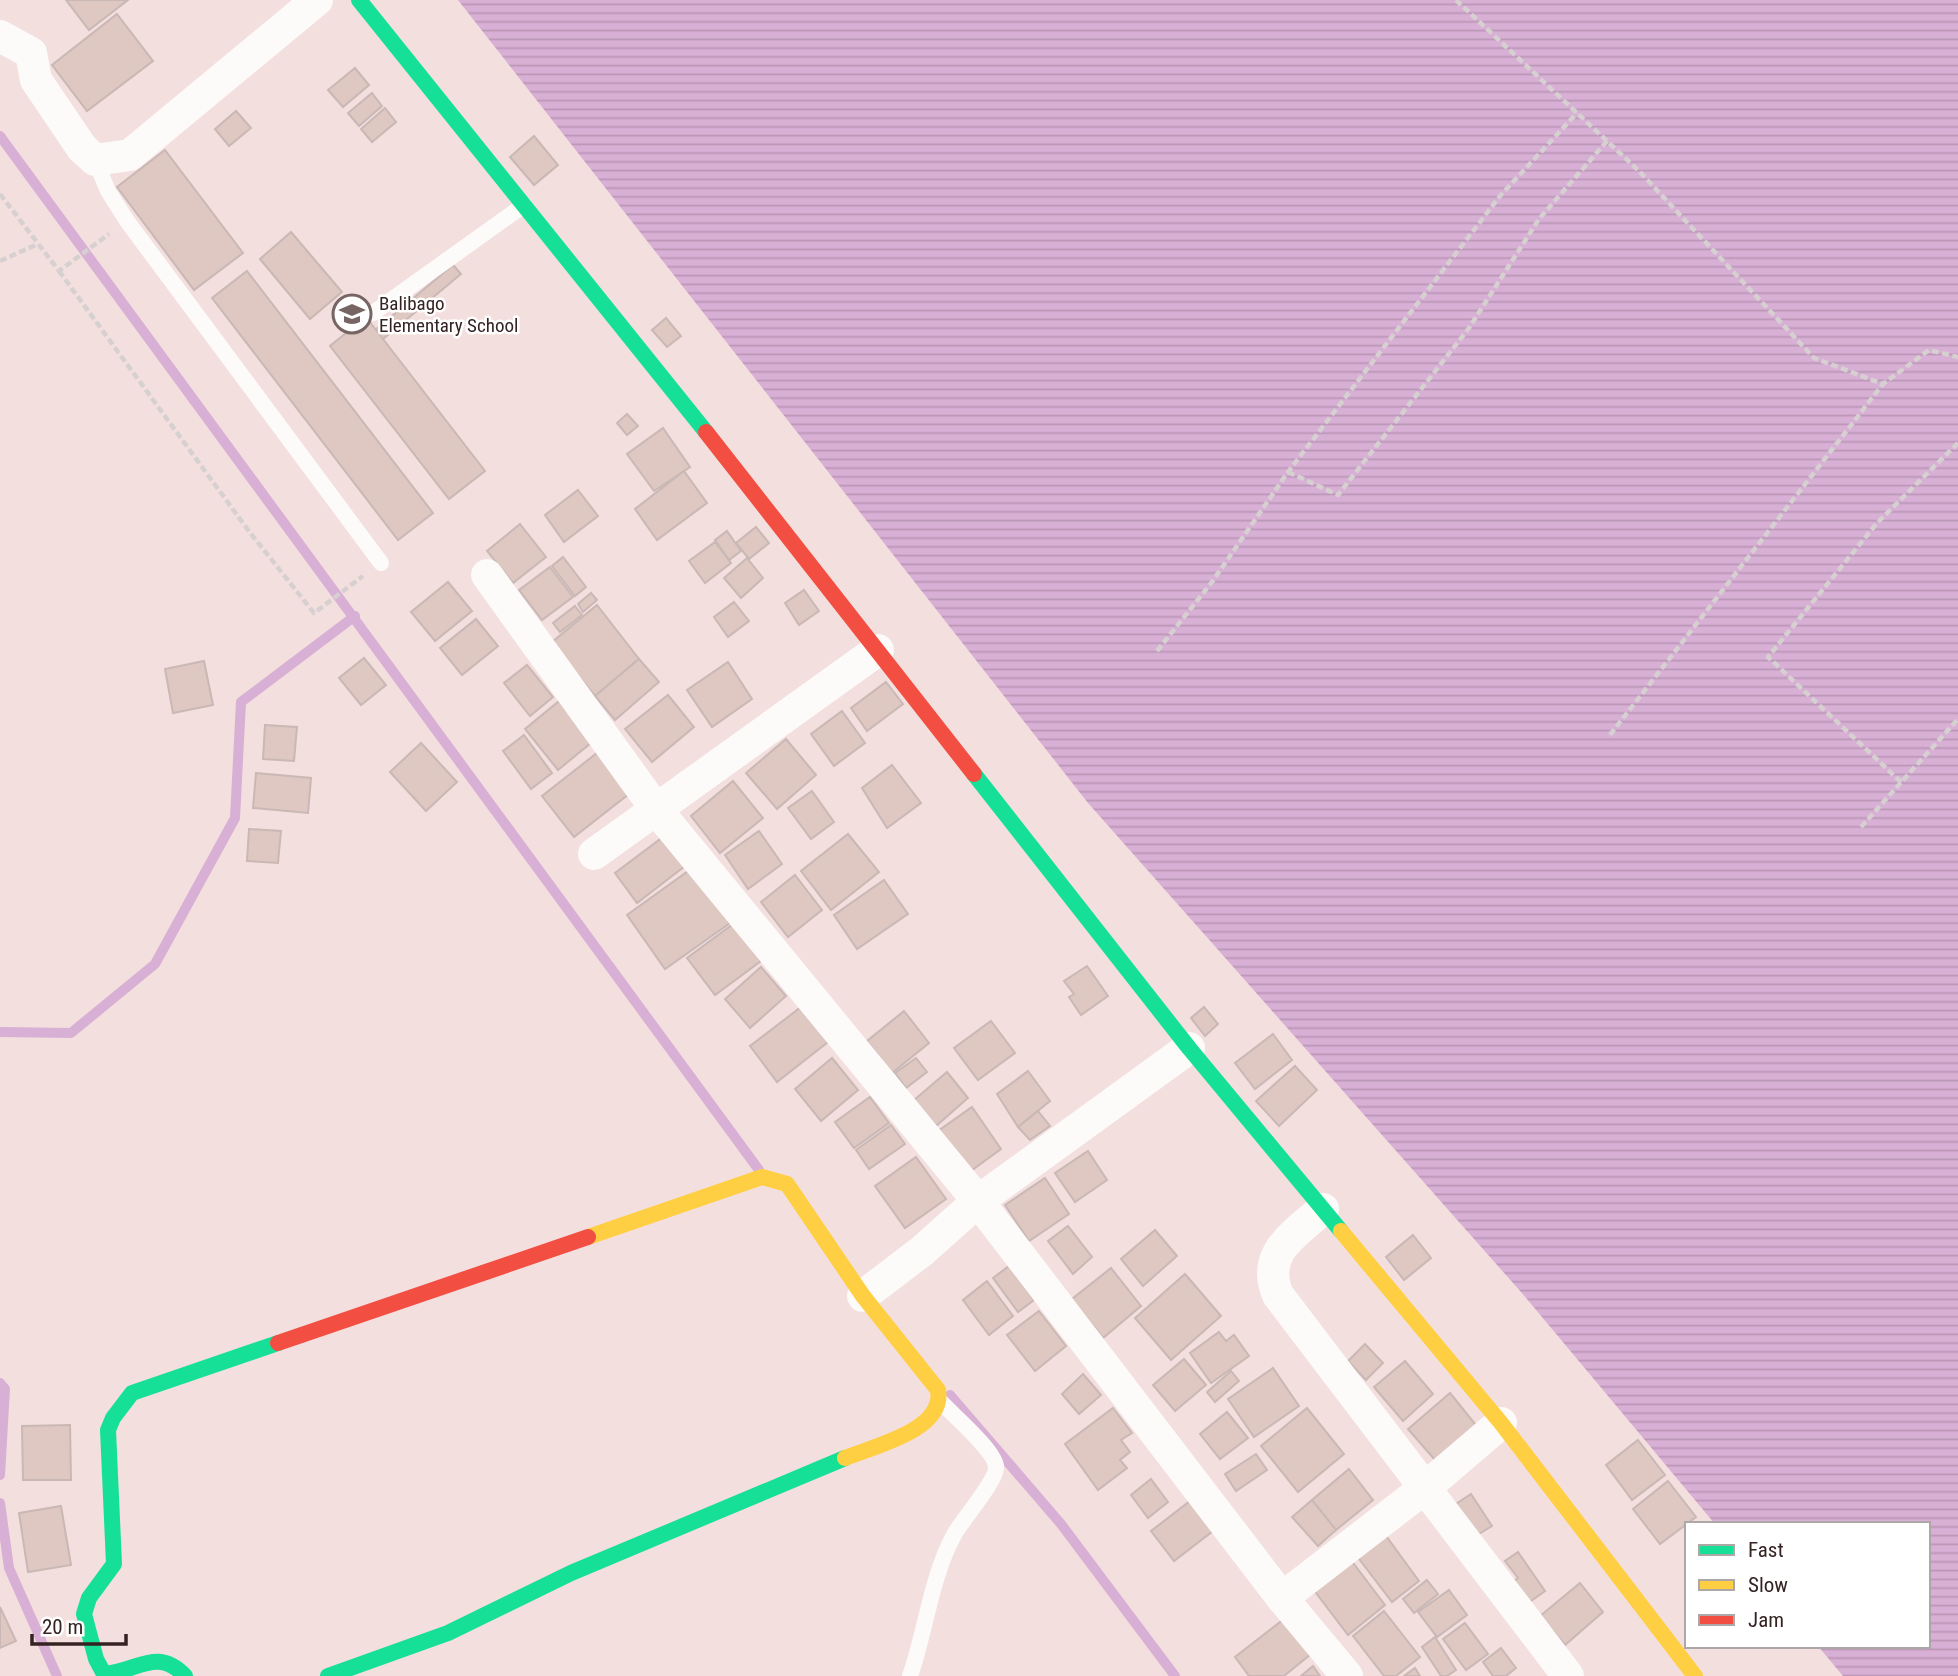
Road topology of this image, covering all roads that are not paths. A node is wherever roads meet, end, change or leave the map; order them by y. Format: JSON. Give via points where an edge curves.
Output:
{"nodes":[{"id":1,"x":317,"y":0,"type":"edge"},
{"id":2,"x":359,"y":0,"type":"edge"},
{"id":3,"x":0,"y":36,"type":"edge"},
{"id":4,"x":94,"y":160,"type":"junction"},
{"id":5,"x":524,"y":205,"type":"junction"},
{"id":6,"x":373,"y":313,"type":"dead end"},
{"id":7,"x":381,"y":563,"type":"dead end"},
{"id":8,"x":487,"y":575,"type":"dead end"},
{"id":9,"x":878,"y":650,"type":"junction"},
{"id":10,"x":656,"y":809,"type":"junction"},
{"id":11,"x":594,"y":854,"type":"dead end"},
{"id":12,"x":1189,"y":1048,"type":"junction"},
{"id":13,"x":978,"y":1201,"type":"junction"},
{"id":14,"x":1323,"y":1209,"type":"junction"},
{"id":15,"x":870,"y":1292,"type":"junction"},
{"id":16,"x":941,"y":1402,"type":"junction"},
{"id":17,"x":1501,"y":1423,"type":"junction"},
{"id":18,"x":1426,"y":1487,"type":"junction"},
{"id":19,"x":1282,"y":1598,"type":"junction"},
{"id":20,"x":110,"y":1676,"type":"edge"},
{"id":21,"x":185,"y":1676,"type":"edge"},
{"id":22,"x":328,"y":1676,"type":"edge"},
{"id":23,"x":910,"y":1676,"type":"edge"},
{"id":24,"x":1347,"y":1676,"type":"edge"},
{"id":25,"x":1569,"y":1676,"type":"edge"},
{"id":26,"x":1695,"y":1676,"type":"edge"}],
"edges":[{"from":1,"to":4,"type":"street","via":[[130,155]]},
{"from":2,"to":5,"type":"street"},
{"from":3,"to":4,"type":"street","via":[[31,53],[36,80]]},
{"from":4,"to":7,"type":"lane","via":[[127,221]]},
{"from":5,"to":6,"type":"lane"},
{"from":5,"to":9,"type":"street"},
{"from":8,"to":10,"type":"street"},
{"from":9,"to":10,"type":"street"},
{"from":9,"to":12,"type":"street"},
{"from":10,"to":11,"type":"street"},
{"from":10,"to":13,"type":"street"},
{"from":12,"to":13,"type":"street"},
{"from":12,"to":14,"type":"street"},
{"from":13,"to":15,"type":"street"},
{"from":13,"to":19,"type":"street"},
{"from":14,"to":17,"type":"street"},
{"from":14,"to":18,"type":"street","via":[[1282,1245],[1273,1263],[1272,1280],[1278,1295]]},
{"from":15,"to":16,"type":"street"},
{"from":15,"to":20,"type":"street","via":[[787,1184],[762,1177],[132,1393],[108,1430],[114,1564],[83,1608],[83,1623],[101,1671]]},
{"from":16,"to":22,"type":"street","via":[[934,1417],[922,1426],[571,1573],[448,1633]]},
{"from":16,"to":23,"type":"lane","via":[[993,1456],[997,1471],[946,1552]]},
{"from":17,"to":18,"type":"street"},
{"from":17,"to":26,"type":"street"},
{"from":18,"to":19,"type":"street"},
{"from":18,"to":25,"type":"street"},
{"from":19,"to":24,"type":"street"},
{"from":20,"to":21,"type":"street","via":[[160,1661],[177,1666]]}]}
